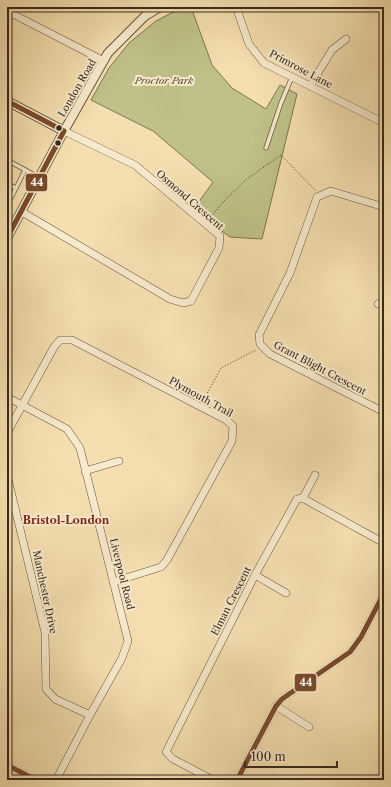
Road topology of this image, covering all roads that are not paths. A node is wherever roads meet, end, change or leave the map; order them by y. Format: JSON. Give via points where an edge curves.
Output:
{"nodes":[{"id":1,"x":160,"y":7,"type":"edge"},
{"id":2,"x":236,"y":7,"type":"edge"},
{"id":3,"x":7,"y":11,"type":"edge"},
{"id":4,"x":346,"y":39,"type":"dead end"},
{"id":5,"x":104,"y":61,"type":"junction"},
{"id":6,"x":292,"y":77,"type":"junction"},
{"id":7,"x":310,"y":86,"type":"junction"},
{"id":8,"x":7,"y":101,"type":"edge"},
{"id":9,"x":384,"y":123,"type":"edge"},
{"id":10,"x":64,"y":131,"type":"junction"},
{"id":11,"x":266,"y":148,"type":"dead end"},
{"id":12,"x":9,"y":161,"type":"edge"},
{"id":13,"x":7,"y":168,"type":"edge"},
{"id":14,"x":25,"y":170,"type":"junction"},
{"id":15,"x":39,"y":178,"type":"junction"},
{"id":16,"x":7,"y":184,"type":"edge"},
{"id":17,"x":16,"y":188,"type":"junction"},
{"id":18,"x":7,"y":206,"type":"edge"},
{"id":19,"x":384,"y":207,"type":"edge"},
{"id":20,"x":22,"y":212,"type":"junction"},
{"id":21,"x":7,"y":238,"type":"edge"},
{"id":22,"x":7,"y":397,"type":"edge"},
{"id":23,"x":22,"y":406,"type":"junction"},
{"id":24,"x":384,"y":412,"type":"edge"},
{"id":25,"x":7,"y":433,"type":"edge"},
{"id":26,"x":120,"y":461,"type":"dead end"},
{"id":27,"x":85,"y":471,"type":"junction"},
{"id":28,"x":7,"y":475,"type":"edge"},
{"id":29,"x":315,"y":475,"type":"dead end"},
{"id":30,"x":303,"y":498,"type":"junction"},
{"id":31,"x":384,"y":543,"type":"edge"},
{"id":32,"x":255,"y":574,"type":"junction"},
{"id":33,"x":113,"y":582,"type":"junction"},
{"id":34,"x":286,"y":593,"type":"dead end"},
{"id":35,"x":384,"y":593,"type":"edge"},
{"id":36,"x":276,"y":706,"type":"junction"},
{"id":37,"x":90,"y":715,"type":"junction"},
{"id":38,"x":309,"y":727,"type":"dead end"},
{"id":39,"x":7,"y":765,"type":"edge"},
{"id":40,"x":384,"y":773,"type":"edge"},
{"id":41,"x":36,"y":780,"type":"edge"},
{"id":42,"x":56,"y":780,"type":"edge"},
{"id":43,"x":213,"y":780,"type":"edge"},
{"id":44,"x":237,"y":780,"type":"edge"},
{"id":45,"x":380,"y":780,"type":"edge"}],
"edges":[{"from":1,"to":5,"type":"street","name":"London Road","via":[[145,16],[108,53]]},
{"from":2,"to":6,"type":"street","name":"Primrose Lane","via":[[249,44],[264,63]]},
{"from":3,"to":5,"type":"street"},
{"from":4,"to":7,"type":"street","via":[[332,50]]},
{"from":5,"to":10,"type":"street","name":"London Road"},
{"from":6,"to":7,"type":"street","name":"Primrose Lane"},
{"from":6,"to":11,"type":"lane"},
{"from":7,"to":9,"type":"street","name":"Primrose Lane"},
{"from":8,"to":10,"type":"street"},
{"from":10,"to":15,"type":"street","name":"London Road"},
{"from":10,"to":20,"type":"street","name":"Osmond Crescent","via":[[135,165],[220,236],[219,248],[191,301],[183,303],[170,299]]},
{"from":12,"to":13,"type":"lane"},
{"from":12,"to":14,"type":"lane"},
{"from":14,"to":15,"type":"lane"},
{"from":14,"to":17,"type":"lane"},
{"from":15,"to":20,"type":"street","name":"London Road"},
{"from":16,"to":17,"type":"lane"},
{"from":17,"to":18,"type":"lane"},
{"from":19,"to":24,"type":"street","name":"Grant Blight Crescent","via":[[331,191],[317,197],[290,273],[259,336],[260,344],[270,354]]},
{"from":20,"to":21,"type":"street","name":"London Road"},
{"from":22,"to":23,"type":"street","name":"Liverpool Road"},
{"from":23,"to":25,"type":"street"},
{"from":23,"to":27,"type":"street","name":"Liverpool Road","via":[[66,430],[80,448]]},
{"from":23,"to":33,"type":"street","name":"Plymouth Trail","via":[[54,347],[60,340],[72,340],[233,426],[232,441],[167,560],[161,567]]},
{"from":26,"to":27,"type":"street"},
{"from":27,"to":33,"type":"street","name":"Liverpool Road"},
{"from":28,"to":37,"type":"street","name":"Manchester Drive","via":[[45,632],[46,689],[55,699]]},
{"from":29,"to":30,"type":"street","name":"Elman Crescent"},
{"from":30,"to":31,"type":"street"},
{"from":30,"to":32,"type":"street","name":"Elman Crescent","via":[[298,499]]},
{"from":32,"to":34,"type":"street"},
{"from":32,"to":43,"type":"street","name":"Elman Crescent","via":[[166,752],[173,759]]},
{"from":33,"to":37,"type":"street","name":"Liverpool Road","via":[[128,640],[122,658]]},
{"from":35,"to":36,"type":"street","via":[[361,637],[350,652],[310,678]]},
{"from":36,"to":38,"type":"street"},
{"from":36,"to":44,"type":"street"},
{"from":37,"to":42,"type":"street","name":"Liverpool Road"},
{"from":39,"to":41,"type":"street"},
{"from":40,"to":45,"type":"street"}]}
